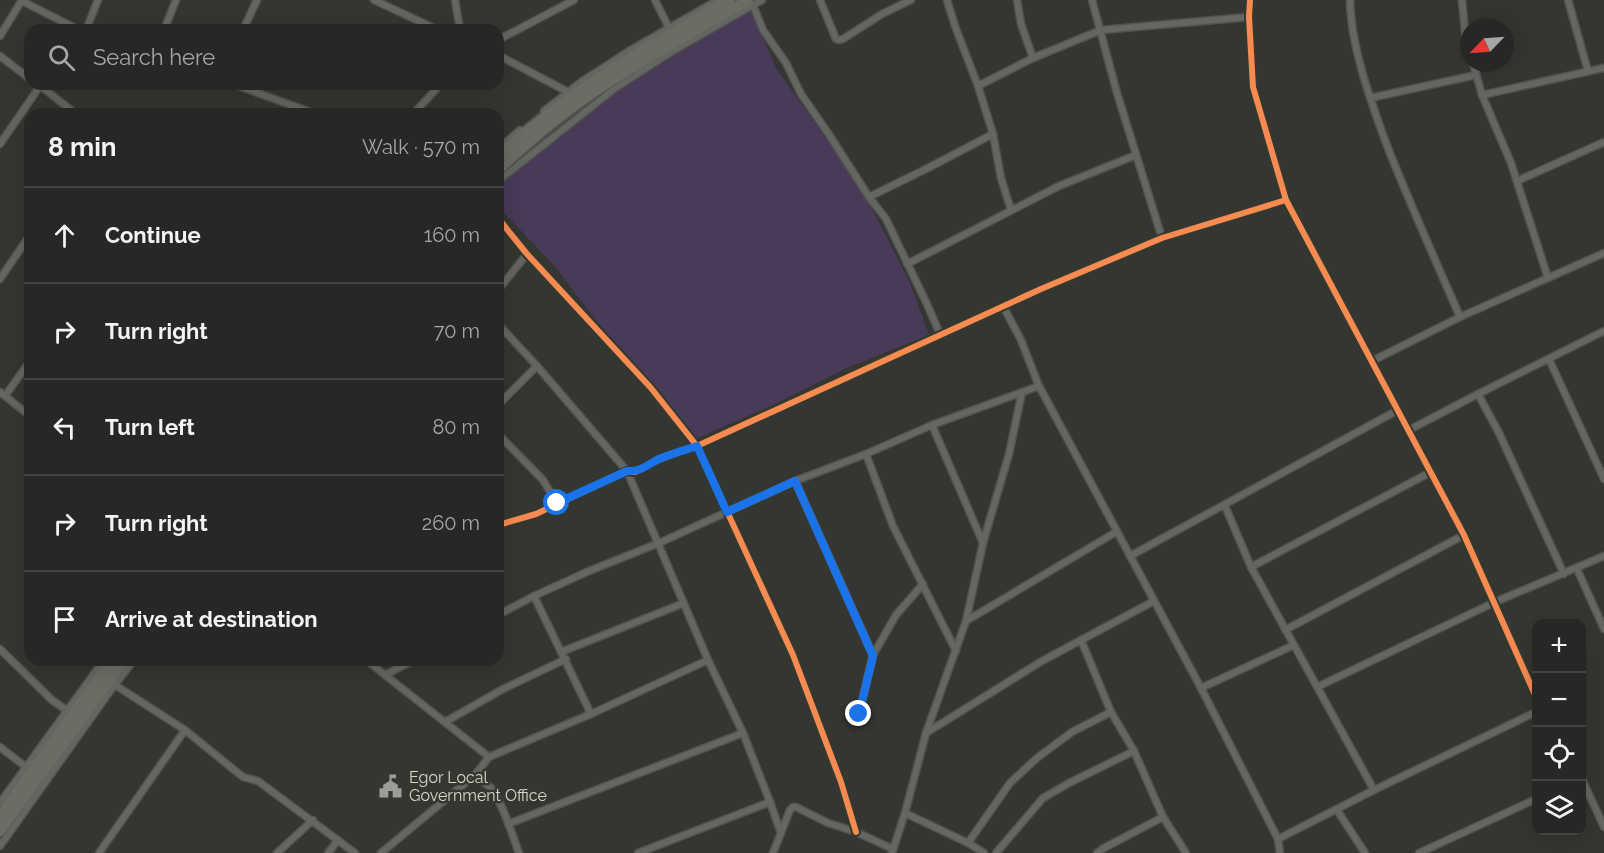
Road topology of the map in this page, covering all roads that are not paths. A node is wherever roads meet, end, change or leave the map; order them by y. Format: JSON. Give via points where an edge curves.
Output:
{"nodes":[{"id":1,"x":98,"y":0,"type":"edge"},
{"id":2,"x":176,"y":0,"type":"edge"},
{"id":3,"x":257,"y":0,"type":"edge"},
{"id":4,"x":374,"y":0,"type":"edge"},
{"id":5,"x":455,"y":0,"type":"edge"},
{"id":6,"x":574,"y":0,"type":"edge"},
{"id":7,"x":655,"y":0,"type":"edge"},
{"id":8,"x":718,"y":0,"type":"edge"},
{"id":9,"x":730,"y":0,"type":"edge"},
{"id":10,"x":762,"y":0,"type":"edge"},
{"id":11,"x":820,"y":0,"type":"edge"},
{"id":12,"x":912,"y":0,"type":"edge"},
{"id":13,"x":947,"y":0,"type":"edge"},
{"id":14,"x":1017,"y":0,"type":"edge"},
{"id":15,"x":1092,"y":0,"type":"edge"},
{"id":16,"x":1250,"y":0,"type":"edge"},
{"id":17,"x":1350,"y":0,"type":"edge"},
{"id":18,"x":1462,"y":0,"type":"edge"},
{"id":19,"x":1568,"y":0,"type":"edge"},
{"id":20,"x":22,"y":1,"type":"edge"},
{"id":21,"x":750,"y":3,"type":"edge"},
{"id":22,"x":1249,"y":17,"type":"junction"},
{"id":23,"x":1464,"y":18,"type":"edge"},
{"id":24,"x":67,"y":24,"type":"edge"},
{"id":25,"x":88,"y":24,"type":"edge"},
{"id":26,"x":166,"y":24,"type":"edge"},
{"id":27,"x":246,"y":24,"type":"edge"},
{"id":28,"x":425,"y":24,"type":"edge"},
{"id":29,"x":459,"y":24,"type":"edge"},
{"id":30,"x":669,"y":28,"type":"junction"},
{"id":31,"x":1101,"y":30,"type":"junction"},
{"id":32,"x":0,"y":36,"type":"edge"},
{"id":33,"x":504,"y":37,"type":"edge"},
{"id":34,"x":0,"y":56,"type":"edge"},
{"id":35,"x":504,"y":58,"type":"edge"},
{"id":36,"x":1033,"y":58,"type":"junction"},
{"id":37,"x":1604,"y":68,"type":"edge"},
{"id":38,"x":1588,"y":71,"type":"junction"},
{"id":39,"x":1475,"y":72,"type":"edge"},
{"id":40,"x":24,"y":74,"type":"edge"},
{"id":41,"x":1476,"y":75,"type":"junction"},
{"id":42,"x":978,"y":86,"type":"junction"},
{"id":43,"x":35,"y":90,"type":"edge"},
{"id":44,"x":45,"y":90,"type":"edge"},
{"id":45,"x":250,"y":90,"type":"edge"},
{"id":46,"x":435,"y":90,"type":"edge"},
{"id":47,"x":568,"y":92,"type":"junction"},
{"id":48,"x":1482,"y":95,"type":"junction"},
{"id":49,"x":1370,"y":98,"type":"junction"},
{"id":50,"x":68,"y":108,"type":"edge"},
{"id":51,"x":299,"y":108,"type":"edge"},
{"id":52,"x":419,"y":108,"type":"edge"},
{"id":53,"x":993,"y":134,"type":"junction"},
{"id":54,"x":1604,"y":142,"type":"edge"},
{"id":55,"x":0,"y":144,"type":"edge"},
{"id":56,"x":504,"y":144,"type":"edge"},
{"id":57,"x":504,"y":152,"type":"edge"},
{"id":58,"x":1136,"y":156,"type":"junction"},
{"id":59,"x":504,"y":165,"type":"edge"},
{"id":60,"x":504,"y":176,"type":"edge"},
{"id":61,"x":1517,"y":180,"type":"junction"},
{"id":62,"x":869,"y":197,"type":"junction"},
{"id":63,"x":1286,"y":200,"type":"junction"},
{"id":64,"x":1011,"y":210,"type":"junction"},
{"id":65,"x":504,"y":225,"type":"edge"},
{"id":66,"x":1162,"y":238,"type":"junction"},
{"id":67,"x":24,"y":244,"type":"edge"},
{"id":68,"x":1604,"y":253,"type":"edge"},
{"id":69,"x":527,"y":254,"type":"junction"},
{"id":70,"x":906,"y":264,"type":"junction"},
{"id":71,"x":1548,"y":278,"type":"junction"},
{"id":72,"x":0,"y":279,"type":"edge"},
{"id":73,"x":504,"y":283,"type":"edge"},
{"id":74,"x":1004,"y":306,"type":"junction"},
{"id":75,"x":1460,"y":317,"type":"junction"},
{"id":76,"x":504,"y":330,"type":"edge"},
{"id":77,"x":1604,"y":331,"type":"edge"},
{"id":78,"x":940,"y":334,"type":"junction"},
{"id":79,"x":1549,"y":359,"type":"junction"},
{"id":80,"x":1372,"y":361,"type":"junction"},
{"id":81,"x":537,"y":366,"type":"junction"},
{"id":82,"x":24,"y":368,"type":"edge"},
{"id":83,"x":1039,"y":386,"type":"junction"},
{"id":84,"x":1022,"y":392,"type":"junction"},
{"id":85,"x":3,"y":394,"type":"edge"},
{"id":86,"x":1478,"y":394,"type":"junction"},
{"id":87,"x":504,"y":399,"type":"edge"},
{"id":88,"x":1398,"y":410,"type":"junction"},
{"id":89,"x":24,"y":411,"type":"edge"},
{"id":90,"x":932,"y":425,"type":"junction"},
{"id":91,"x":1408,"y":430,"type":"junction"},
{"id":92,"x":504,"y":440,"type":"edge"},
{"id":93,"x":697,"y":446,"type":"junction"},
{"id":94,"x":866,"y":454,"type":"junction"},
{"id":95,"x":627,"y":471,"type":"junction"},
{"id":96,"x":1431,"y":472,"type":"junction"},
{"id":97,"x":1604,"y":479,"type":"edge"},
{"id":98,"x":795,"y":481,"type":"junction"},
{"id":99,"x":557,"y":503,"type":"junction"},
{"id":100,"x":1225,"y":506,"type":"junction"},
{"id":101,"x":727,"y":512,"type":"junction"},
{"id":102,"x":504,"y":523,"type":"edge"},
{"id":103,"x":1116,"y":532,"type":"junction"},
{"id":104,"x":1464,"y":535,"type":"junction"},
{"id":105,"x":658,"y":543,"type":"junction"},
{"id":106,"x":983,"y":543,"type":"junction"},
{"id":107,"x":1130,"y":556,"type":"junction"},
{"id":108,"x":1604,"y":556,"type":"edge"},
{"id":109,"x":1251,"y":567,"type":"junction"},
{"id":110,"x":1577,"y":569,"type":"junction"},
{"id":111,"x":1564,"y":574,"type":"junction"},
{"id":112,"x":923,"y":584,"type":"junction"},
{"id":113,"x":534,"y":596,"type":"junction"},
{"id":114,"x":1154,"y":600,"type":"junction"},
{"id":115,"x":1495,"y":602,"type":"junction"},
{"id":116,"x":684,"y":603,"type":"junction"},
{"id":117,"x":504,"y":612,"type":"edge"},
{"id":118,"x":966,"y":621,"type":"junction"},
{"id":119,"x":1604,"y":628,"type":"edge"},
{"id":120,"x":1285,"y":630,"type":"junction"},
{"id":121,"x":1081,"y":640,"type":"junction"},
{"id":122,"x":1294,"y":645,"type":"junction"},
{"id":123,"x":0,"y":649,"type":"edge"},
{"id":124,"x":956,"y":651,"type":"junction"},
{"id":125,"x":561,"y":652,"type":"junction"},
{"id":126,"x":873,"y":656,"type":"junction"},
{"id":127,"x":566,"y":659,"type":"junction"},
{"id":128,"x":708,"y":660,"type":"junction"},
{"id":129,"x":100,"y":666,"type":"edge"},
{"id":130,"x":108,"y":666,"type":"edge"},
{"id":131,"x":120,"y":666,"type":"edge"},
{"id":132,"x":129,"y":666,"type":"edge"},
{"id":133,"x":374,"y":666,"type":"edge"},
{"id":134,"x":402,"y":666,"type":"edge"},
{"id":135,"x":385,"y":675,"type":"junction"},
{"id":136,"x":115,"y":685,"type":"junction"},
{"id":137,"x":1317,"y":687,"type":"junction"},
{"id":138,"x":1202,"y":688,"type":"junction"},
{"id":139,"x":1532,"y":688,"type":"edge"},
{"id":140,"x":66,"y":711,"type":"junction"},
{"id":141,"x":1111,"y":712,"type":"junction"},
{"id":142,"x":591,"y":714,"type":"junction"},
{"id":143,"x":859,"y":714,"type":"dead end"},
{"id":144,"x":1532,"y":714,"type":"edge"},
{"id":145,"x":445,"y":722,"type":"junction"},
{"id":146,"x":185,"y":730,"type":"junction"},
{"id":147,"x":742,"y":733,"type":"junction"},
{"id":148,"x":926,"y":733,"type":"junction"},
{"id":149,"x":0,"y":747,"type":"edge"},
{"id":150,"x":1134,"y":752,"type":"junction"},
{"id":151,"x":489,"y":757,"type":"junction"},
{"id":152,"x":26,"y":767,"type":"junction"},
{"id":153,"x":475,"y":775,"type":"junction"},
{"id":154,"x":1582,"y":781,"type":"edge"},
{"id":155,"x":1374,"y":790,"type":"junction"},
{"id":156,"x":1532,"y":801,"type":"edge"},
{"id":157,"x":770,"y":802,"type":"junction"},
{"id":158,"x":0,"y":803,"type":"edge"},
{"id":159,"x":1337,"y":810,"type":"junction"},
{"id":160,"x":906,"y":813,"type":"junction"},
{"id":161,"x":0,"y":816,"type":"edge"},
{"id":162,"x":1164,"y":817,"type":"junction"},
{"id":163,"x":313,"y":820,"type":"junction"},
{"id":164,"x":508,"y":824,"type":"junction"},
{"id":165,"x":1604,"y":827,"type":"edge"},
{"id":166,"x":0,"y":831,"type":"edge"},
{"id":167,"x":856,"y":832,"type":"junction"},
{"id":168,"x":781,"y":833,"type":"junction"},
{"id":169,"x":1278,"y":839,"type":"junction"},
{"id":170,"x":338,"y":840,"type":"junction"},
{"id":171,"x":968,"y":843,"type":"junction"},
{"id":172,"x":0,"y":846,"type":"edge"},
{"id":173,"x":893,"y":851,"type":"edge"},
{"id":174,"x":99,"y":853,"type":"edge"},
{"id":175,"x":277,"y":853,"type":"edge"},
{"id":176,"x":328,"y":853,"type":"edge"},
{"id":177,"x":355,"y":853,"type":"edge"},
{"id":178,"x":381,"y":853,"type":"edge"},
{"id":179,"x":519,"y":853,"type":"edge"},
{"id":180,"x":638,"y":853,"type":"edge"},
{"id":181,"x":773,"y":853,"type":"edge"},
{"id":182,"x":984,"y":853,"type":"edge"},
{"id":183,"x":996,"y":853,"type":"edge"},
{"id":184,"x":1097,"y":853,"type":"edge"},
{"id":185,"x":1186,"y":853,"type":"edge"},
{"id":186,"x":1280,"y":853,"type":"edge"},
{"id":187,"x":1365,"y":853,"type":"edge"},
{"id":188,"x":1419,"y":853,"type":"edge"}],
"edges":[{"from":1,"to":25,"type":"street"},
{"from":2,"to":26,"type":"street"},
{"from":3,"to":27,"type":"street"},
{"from":4,"to":28,"type":"street"},
{"from":5,"to":29,"type":"street"},
{"from":6,"to":33,"type":"street"},
{"from":7,"to":30,"type":"street"},
{"from":8,"to":30,"type":"street"},
{"from":9,"to":57,"type":"highway","via":[[593,82]]},
{"from":10,"to":21,"type":"street"},
{"from":11,"to":12,"type":"street","via":[[838,40]]},
{"from":13,"to":42,"type":"street"},
{"from":14,"to":36,"type":"street"},
{"from":15,"to":31,"type":"street"},
{"from":16,"to":22,"type":"street"},
{"from":17,"to":49,"type":"street"},
{"from":18,"to":23,"type":"street"},
{"from":19,"to":38,"type":"street"},
{"from":20,"to":24,"type":"street"},
{"from":20,"to":32,"type":"street"},
{"from":21,"to":59,"type":"highway","via":[[629,69],[557,119]]},
{"from":21,"to":60,"type":"street","via":[[614,89]]},
{"from":21,"to":62,"type":"street","via":[[801,94]]},
{"from":22,"to":31,"type":"street"},
{"from":22,"to":63,"type":"street","via":[[1253,87]]},
{"from":30,"to":47,"type":"street"},
{"from":31,"to":36,"type":"street"},
{"from":31,"to":58,"type":"street"},
{"from":34,"to":40,"type":"street"},
{"from":35,"to":47,"type":"street"},
{"from":36,"to":42,"type":"street"},
{"from":37,"to":38,"type":"street"},
{"from":38,"to":48,"type":"street"},
{"from":39,"to":41,"type":"street"},
{"from":41,"to":48,"type":"street"},
{"from":41,"to":49,"type":"street"},
{"from":42,"to":53,"type":"street"},
{"from":43,"to":55,"type":"street"},
{"from":44,"to":50,"type":"street"},
{"from":45,"to":51,"type":"street"},
{"from":46,"to":52,"type":"street"},
{"from":47,"to":56,"type":"street"},
{"from":48,"to":61,"type":"street"},
{"from":49,"to":75,"type":"street"},
{"from":53,"to":62,"type":"street"},
{"from":53,"to":64,"type":"street"},
{"from":54,"to":61,"type":"street"},
{"from":58,"to":64,"type":"street"},
{"from":58,"to":66,"type":"street"},
{"from":61,"to":71,"type":"street"},
{"from":62,"to":70,"type":"street","via":[[886,219]]},
{"from":63,"to":66,"type":"street"},
{"from":63,"to":80,"type":"street"},
{"from":64,"to":70,"type":"street"},
{"from":65,"to":69,"type":"street"},
{"from":66,"to":74,"type":"street"},
{"from":67,"to":72,"type":"street"},
{"from":68,"to":71,"type":"street"},
{"from":69,"to":73,"type":"street"},
{"from":69,"to":93,"type":"street","via":[[651,388]]},
{"from":70,"to":78,"type":"street"},
{"from":71,"to":75,"type":"street"},
{"from":74,"to":78,"type":"street"},
{"from":74,"to":83,"type":"street"},
{"from":75,"to":80,"type":"street"},
{"from":76,"to":81,"type":"street"},
{"from":77,"to":79,"type":"street"},
{"from":78,"to":93,"type":"street"},
{"from":79,"to":86,"type":"street"},
{"from":79,"to":97,"type":"street"},
{"from":80,"to":88,"type":"street"},
{"from":81,"to":87,"type":"street"},
{"from":81,"to":95,"type":"street"},
{"from":82,"to":85,"type":"street"},
{"from":83,"to":84,"type":"street"},
{"from":83,"to":103,"type":"street"},
{"from":84,"to":90,"type":"street"},
{"from":84,"to":106,"type":"street"},
{"from":85,"to":89,"type":"street"},
{"from":86,"to":91,"type":"street"},
{"from":86,"to":111,"type":"street"},
{"from":88,"to":91,"type":"street"},
{"from":88,"to":100,"type":"street"},
{"from":90,"to":94,"type":"street"},
{"from":90,"to":106,"type":"street"},
{"from":91,"to":96,"type":"street"},
{"from":92,"to":99,"type":"street","via":[[543,480]]},
{"from":93,"to":95,"type":"street","via":[[658,459],[635,472]]},
{"from":93,"to":101,"type":"street"},
{"from":94,"to":98,"type":"street"},
{"from":94,"to":112,"type":"street","via":[[893,526]]},
{"from":95,"to":99,"type":"street"},
{"from":95,"to":105,"type":"street"},
{"from":96,"to":104,"type":"street"},
{"from":96,"to":109,"type":"street"},
{"from":98,"to":101,"type":"street"},
{"from":98,"to":126,"type":"street"},
{"from":99,"to":102,"type":"street"},
{"from":100,"to":107,"type":"street"},
{"from":100,"to":109,"type":"street"},
{"from":101,"to":105,"type":"street"},
{"from":101,"to":167,"type":"street","via":[[793,655]]},
{"from":103,"to":107,"type":"street"},
{"from":103,"to":118,"type":"street"},
{"from":104,"to":115,"type":"street"},
{"from":104,"to":120,"type":"street"},
{"from":105,"to":113,"type":"street"},
{"from":105,"to":116,"type":"street"},
{"from":106,"to":118,"type":"street"},
{"from":107,"to":114,"type":"street"},
{"from":108,"to":110,"type":"street"},
{"from":109,"to":120,"type":"street"},
{"from":110,"to":111,"type":"street"},
{"from":110,"to":119,"type":"street"},
{"from":111,"to":115,"type":"street"},
{"from":112,"to":124,"type":"street"},
{"from":112,"to":126,"type":"street","via":[[896,615]]},
{"from":113,"to":117,"type":"street"},
{"from":113,"to":125,"type":"street"},
{"from":114,"to":121,"type":"street"},
{"from":114,"to":138,"type":"street"},
{"from":115,"to":137,"type":"street"},
{"from":115,"to":139,"type":"street"},
{"from":116,"to":125,"type":"street"},
{"from":116,"to":128,"type":"street"},
{"from":118,"to":124,"type":"street"},
{"from":120,"to":122,"type":"street"},
{"from":121,"to":141,"type":"street"},
{"from":121,"to":148,"type":"street"},
{"from":122,"to":137,"type":"street"},
{"from":122,"to":138,"type":"street"},
{"from":123,"to":140,"type":"street"},
{"from":124,"to":148,"type":"street"},
{"from":125,"to":127,"type":"street"},
{"from":126,"to":143,"type":"street"},
{"from":127,"to":142,"type":"street"},
{"from":127,"to":145,"type":"street"},
{"from":128,"to":142,"type":"street"},
{"from":128,"to":147,"type":"street"},
{"from":129,"to":140,"type":"street"},
{"from":130,"to":161,"type":"highway"},
{"from":131,"to":166,"type":"highway"},
{"from":132,"to":136,"type":"street"},
{"from":133,"to":135,"type":"street"},
{"from":134,"to":135,"type":"street"},
{"from":135,"to":145,"type":"street"},
{"from":136,"to":146,"type":"street"},
{"from":136,"to":172,"type":"street"},
{"from":137,"to":155,"type":"street"},
{"from":138,"to":169,"type":"street"},
{"from":140,"to":152,"type":"street"},
{"from":141,"to":150,"type":"street"},
{"from":141,"to":171,"type":"street","via":[[1072,732],[1036,758],[1010,783]]},
{"from":142,"to":151,"type":"street"},
{"from":144,"to":155,"type":"street"},
{"from":145,"to":151,"type":"street"},
{"from":146,"to":163,"type":"street","via":[[243,777],[258,781]]},
{"from":146,"to":174,"type":"street"},
{"from":147,"to":157,"type":"street"},
{"from":147,"to":164,"type":"street"},
{"from":148,"to":160,"type":"street"},
{"from":149,"to":152,"type":"street"},
{"from":150,"to":162,"type":"street"},
{"from":150,"to":183,"type":"street","via":[[1043,798]]},
{"from":151,"to":153,"type":"street"},
{"from":152,"to":158,"type":"street"},
{"from":153,"to":164,"type":"street","via":[[496,795]]},
{"from":153,"to":178,"type":"street"},
{"from":154,"to":165,"type":"street"},
{"from":155,"to":159,"type":"street"},
{"from":156,"to":188,"type":"street"},
{"from":157,"to":168,"type":"street"},
{"from":157,"to":180,"type":"street"},
{"from":159,"to":169,"type":"street"},
{"from":159,"to":187,"type":"street"},
{"from":160,"to":171,"type":"street"},
{"from":160,"to":173,"type":"street"},
{"from":162,"to":184,"type":"street"},
{"from":162,"to":185,"type":"street"},
{"from":163,"to":170,"type":"street"},
{"from":163,"to":175,"type":"street"},
{"from":164,"to":179,"type":"street"},
{"from":167,"to":168,"type":"street","via":[[793,807]]},
{"from":167,"to":173,"type":"street"},
{"from":168,"to":181,"type":"street"},
{"from":169,"to":186,"type":"street"},
{"from":170,"to":176,"type":"street"},
{"from":170,"to":177,"type":"street"},
{"from":171,"to":182,"type":"street"}]}
